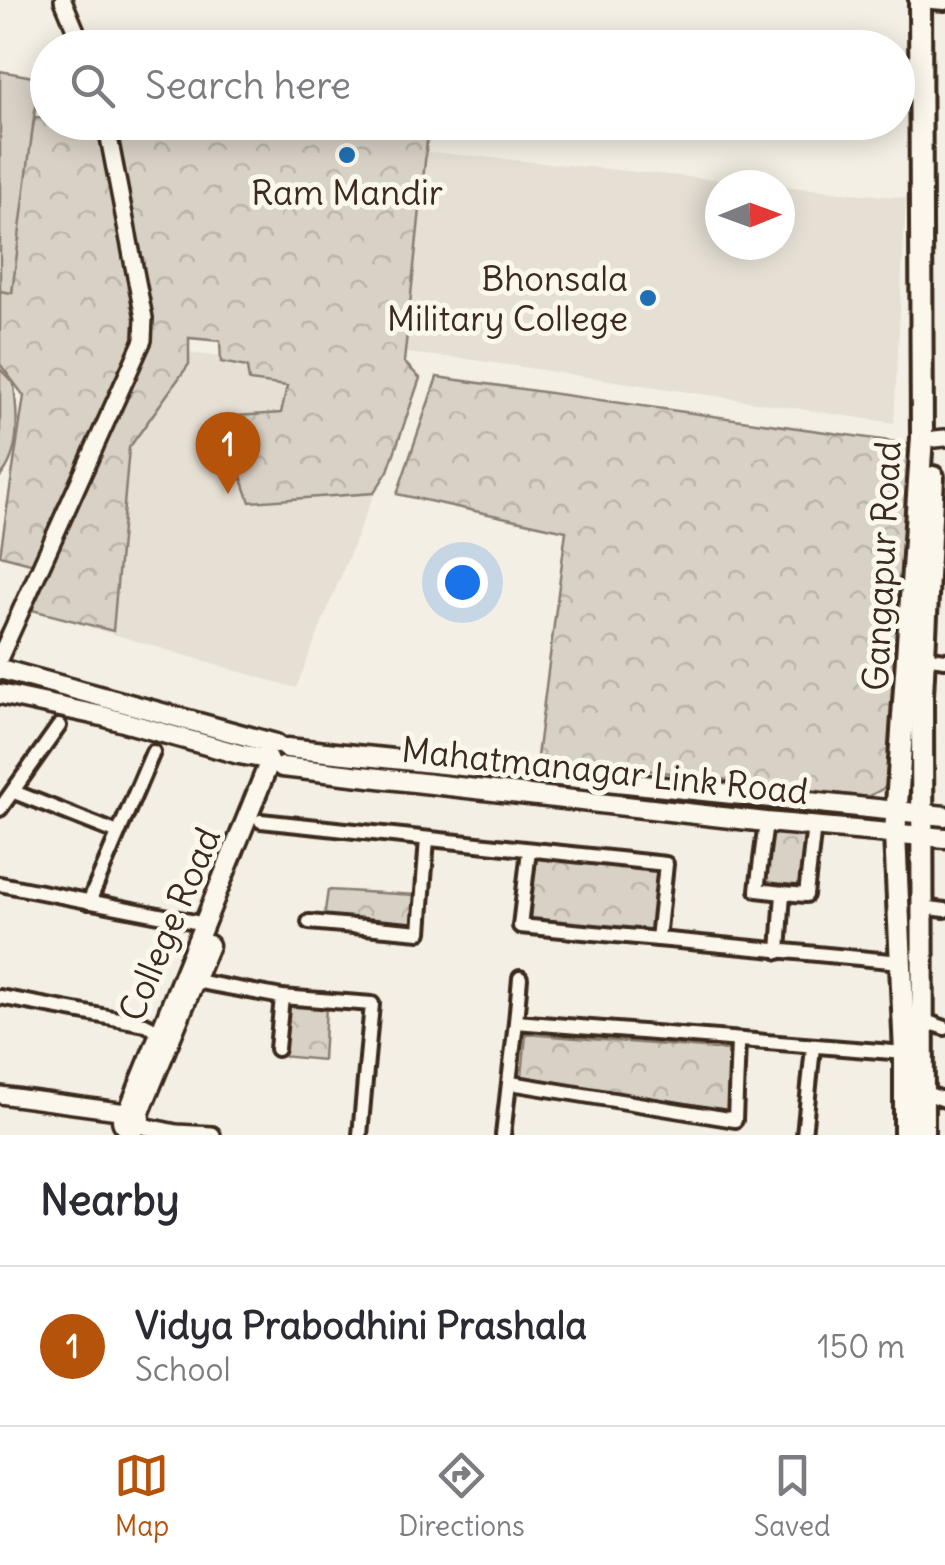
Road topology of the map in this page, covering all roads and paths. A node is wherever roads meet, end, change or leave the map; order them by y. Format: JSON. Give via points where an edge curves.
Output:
{"nodes":[{"id":1,"x":63,"y":0,"type":"edge"},
{"id":2,"x":930,"y":1,"type":"edge"},
{"id":3,"x":76,"y":30,"type":"edge"},
{"id":4,"x":109,"y":140,"type":"edge"},
{"id":5,"x":940,"y":438,"type":"edge"},
{"id":6,"x":0,"y":656,"type":"edge"},
{"id":7,"x":934,"y":659,"type":"edge"},
{"id":8,"x":0,"y":669,"type":"edge"},
{"id":9,"x":0,"y":694,"type":"edge"},
{"id":10,"x":59,"y":726,"type":"dead end"},
{"id":11,"x":152,"y":752,"type":"dead end"},
{"id":12,"x":277,"y":758,"type":"junction"},
{"id":13,"x":14,"y":792,"type":"junction"},
{"id":14,"x":0,"y":808,"type":"edge"},
{"id":15,"x":898,"y":809,"type":"junction"},
{"id":16,"x":922,"y":812,"type":"junction"},
{"id":17,"x":945,"y":816,"type":"edge"},
{"id":18,"x":261,"y":820,"type":"junction"},
{"id":19,"x":766,"y":822,"type":"junction"},
{"id":20,"x":814,"y":825,"type":"junction"},
{"id":21,"x":118,"y":832,"type":"junction"},
{"id":22,"x":895,"y":834,"type":"junction"},
{"id":23,"x":921,"y":836,"type":"junction"},
{"id":24,"x":945,"y":838,"type":"edge"},
{"id":25,"x":428,"y":839,"type":"junction"},
{"id":26,"x":529,"y":850,"type":"junction"},
{"id":27,"x":0,"y":884,"type":"edge"},
{"id":28,"x":782,"y":893,"type":"junction"},
{"id":29,"x":89,"y":902,"type":"junction"},
{"id":30,"x":922,"y":907,"type":"junction"},
{"id":31,"x":945,"y":910,"type":"edge"},
{"id":32,"x":309,"y":922,"type":"dead end"},
{"id":33,"x":205,"y":924,"type":"junction"},
{"id":34,"x":658,"y":939,"type":"junction"},
{"id":35,"x":779,"y":952,"type":"junction"},
{"id":36,"x":901,"y":962,"type":"junction"},
{"id":37,"x":520,"y":978,"type":"dead end"},
{"id":38,"x":194,"y":981,"type":"junction"},
{"id":39,"x":282,"y":996,"type":"junction"},
{"id":40,"x":0,"y":997,"type":"edge"},
{"id":41,"x":922,"y":1020,"type":"junction"},
{"id":42,"x":516,"y":1022,"type":"junction"},
{"id":43,"x":945,"y":1028,"type":"edge"},
{"id":44,"x":160,"y":1030,"type":"junction"},
{"id":45,"x":738,"y":1041,"type":"junction"},
{"id":46,"x":813,"y":1048,"type":"junction"},
{"id":47,"x":277,"y":1049,"type":"dead end"},
{"id":48,"x":905,"y":1053,"type":"junction"},
{"id":49,"x":511,"y":1082,"type":"junction"},
{"id":50,"x":923,"y":1092,"type":"junction"},
{"id":51,"x":0,"y":1095,"type":"edge"},
{"id":52,"x":945,"y":1100,"type":"edge"},
{"id":53,"x":131,"y":1121,"type":"edge"},
{"id":54,"x":212,"y":1135,"type":"edge"},
{"id":55,"x":360,"y":1135,"type":"edge"},
{"id":56,"x":503,"y":1135,"type":"edge"},
{"id":57,"x":804,"y":1135,"type":"edge"},
{"id":58,"x":906,"y":1135,"type":"edge"},
{"id":59,"x":922,"y":1135,"type":"edge"}],
"edges":[{"from":1,"to":3,"type":"street"},
{"from":2,"to":5,"type":"main road","name":"Gangapur Road"},
{"from":2,"to":15,"type":"main road","name":"Gangapur Road","via":[[922,438]]},
{"from":4,"to":6,"type":"street","via":[[143,340]]},
{"from":5,"to":7,"type":"main road","name":"Gangapur Road"},
{"from":7,"to":16,"type":"main road","name":"Gangapur Road"},
{"from":8,"to":12,"type":"main road"},
{"from":9,"to":12,"type":"main road"},
{"from":10,"to":13,"type":"street"},
{"from":11,"to":21,"type":"street"},
{"from":12,"to":15,"type":"main road","name":"Mahatmanagar Link Road"},
{"from":12,"to":18,"type":"main road","name":"College Road"},
{"from":12,"to":19,"type":"main road","name":"Mahatmanagar Link Road"},
{"from":12,"to":33,"type":"main road","name":"College Road"},
{"from":13,"to":14,"type":"street"},
{"from":13,"to":21,"type":"street"},
{"from":15,"to":16,"type":"main road","name":"Mahatmanagar Link Road"},
{"from":15,"to":22,"type":"main road","name":"Gangapur Road"},
{"from":16,"to":17,"type":"main road","name":"Mahatmanagar Link Road"},
{"from":16,"to":23,"type":"main road","name":"Gangapur Road"},
{"from":18,"to":25,"type":"street"},
{"from":18,"to":38,"type":"main road","name":"College Road"},
{"from":19,"to":20,"type":"main road","name":"Mahatmanagar Link Road"},
{"from":19,"to":28,"type":"street","via":[[757,890]]},
{"from":20,"to":22,"type":"main road","name":"Mahatmanagar Link Road"},
{"from":20,"to":28,"type":"street","via":[[806,895]]},
{"from":21,"to":29,"type":"street"},
{"from":22,"to":23,"type":"main road","name":"Mahatmanagar Link Road"},
{"from":22,"to":36,"type":"main road","name":"Gangapur Road"},
{"from":23,"to":24,"type":"main road","name":"Mahatmanagar Link Road"},
{"from":23,"to":30,"type":"main road","name":"Gangapur Road"},
{"from":25,"to":26,"type":"street"},
{"from":25,"to":32,"type":"street","via":[[420,932]]},
{"from":26,"to":34,"type":"street","via":[[666,864]]},
{"from":26,"to":34,"type":"street","via":[[520,926]]},
{"from":27,"to":29,"type":"street"},
{"from":28,"to":35,"type":"street"},
{"from":29,"to":33,"type":"street"},
{"from":30,"to":31,"type":"street"},
{"from":30,"to":41,"type":"main road","name":"Gangapur Road"},
{"from":33,"to":44,"type":"main road","name":"College Road"},
{"from":34,"to":35,"type":"street"},
{"from":35,"to":36,"type":"street"},
{"from":36,"to":48,"type":"main road","name":"Gangapur Road"},
{"from":37,"to":42,"type":"street"},
{"from":38,"to":39,"type":"street"},
{"from":38,"to":53,"type":"main road","name":"College Road"},
{"from":39,"to":47,"type":"street"},
{"from":39,"to":55,"type":"street","via":[[372,1004]]},
{"from":40,"to":44,"type":"street"},
{"from":41,"to":43,"type":"street"},
{"from":41,"to":50,"type":"main road","name":"Gangapur Road"},
{"from":42,"to":45,"type":"street"},
{"from":42,"to":49,"type":"street"},
{"from":44,"to":53,"type":"main road","name":"College Road"},
{"from":45,"to":46,"type":"street"},
{"from":45,"to":49,"type":"street","via":[[735,1120]]},
{"from":46,"to":48,"type":"street"},
{"from":46,"to":57,"type":"street"},
{"from":48,"to":58,"type":"main road","name":"Gangapur Road"},
{"from":49,"to":56,"type":"street"},
{"from":50,"to":52,"type":"street"},
{"from":50,"to":59,"type":"main road","name":"Gangapur Road"},
{"from":51,"to":53,"type":"street","via":[[89,1106]]},
{"from":53,"to":54,"type":"street"}]}
